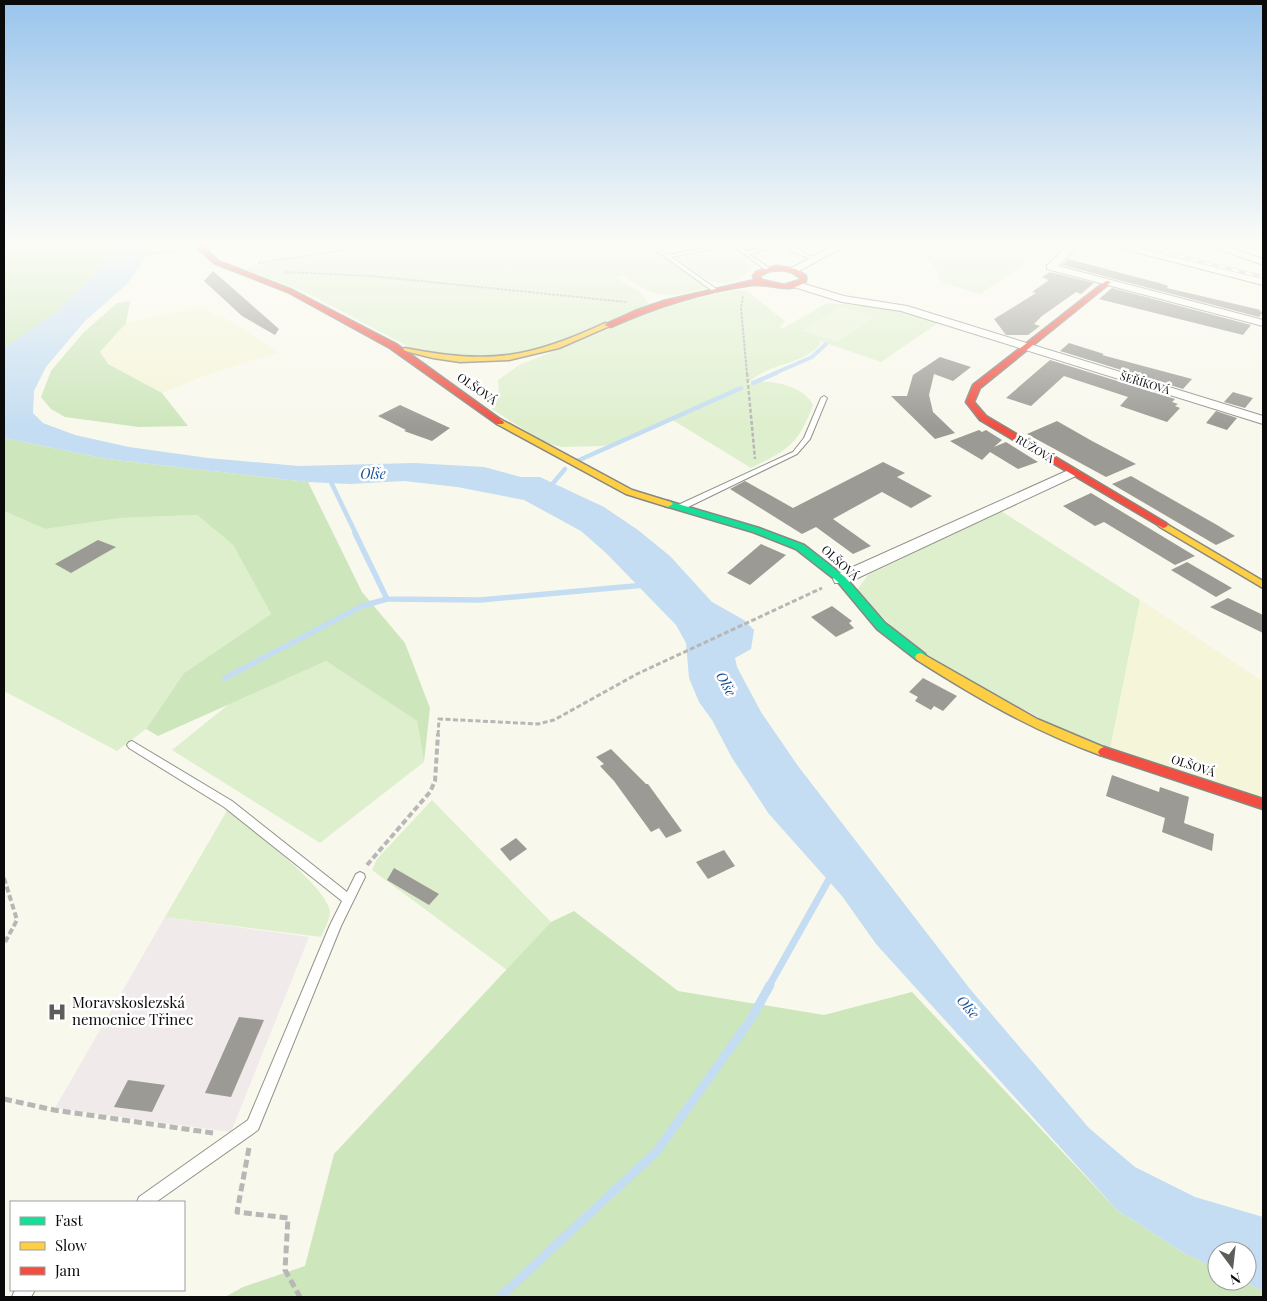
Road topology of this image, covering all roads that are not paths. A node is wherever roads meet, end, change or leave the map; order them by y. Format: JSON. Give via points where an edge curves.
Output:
{"nodes":[{"id":1,"x":319,"y":307,"type":"edge"},
{"id":2,"x":652,"y":307,"type":"edge"},
{"id":3,"x":894,"y":307,"type":"edge"},
{"id":4,"x":1077,"y":307,"type":"edge"},
{"id":5,"x":1201,"y":307,"type":"edge"},
{"id":6,"x":1263,"y":323,"type":"edge"},
{"id":7,"x":393,"y":346,"type":"junction"},
{"id":8,"x":1027,"y":347,"type":"junction"},
{"id":9,"x":824,"y":398,"type":"dead end"},
{"id":10,"x":1263,"y":420,"type":"edge"},
{"id":11,"x":1073,"y":472,"type":"junction"},
{"id":12,"x":680,"y":507,"type":"junction"},
{"id":13,"x":841,"y":579,"type":"junction"},
{"id":14,"x":1263,"y":585,"type":"edge"},
{"id":15,"x":132,"y":745,"type":"dead end"},
{"id":16,"x":1263,"y":804,"type":"edge"},
{"id":17,"x":360,"y":877,"type":"road end"},
{"id":18,"x":349,"y":900,"type":"junction"},
{"id":19,"x":145,"y":1201,"type":"edge"}],
"edges":[{"from":1,"to":7,"type":"street","name":"OLŠOVÁ"},
{"from":2,"to":7,"type":"street","name":"OLŠOVÁ","via":[[567,344],[519,358],[468,361],[416,354]]},
{"from":3,"to":8,"type":"street","name":"OLŠOVÁ"},
{"from":4,"to":8,"type":"street","name":"RŮŽOVÁ"},
{"from":5,"to":6,"type":"street"},
{"from":7,"to":12,"type":"street","name":"OLŠOVÁ","via":[[510,429],[629,492]]},
{"from":8,"to":10,"type":"street","name":"ŠEŘÍKOVÁ"},
{"from":8,"to":11,"type":"street","name":"RŮŽOVÁ","via":[[976,387],[970,402],[983,418]]},
{"from":9,"to":12,"type":"lane","via":[[807,439],[795,454]]},
{"from":11,"to":13,"type":"street"},
{"from":11,"to":14,"type":"street","name":"RŮŽOVÁ"},
{"from":12,"to":13,"type":"street","name":"OLŠOVÁ","via":[[800,546]]},
{"from":13,"to":16,"type":"street","name":"OLŠOVÁ","via":[[881,626],[909,650],[985,698],[1074,742]]},
{"from":15,"to":18,"type":"lane","via":[[228,804]]},
{"from":17,"to":18,"type":"lane"},
{"from":18,"to":19,"type":"lane","via":[[253,1125]]}]}
